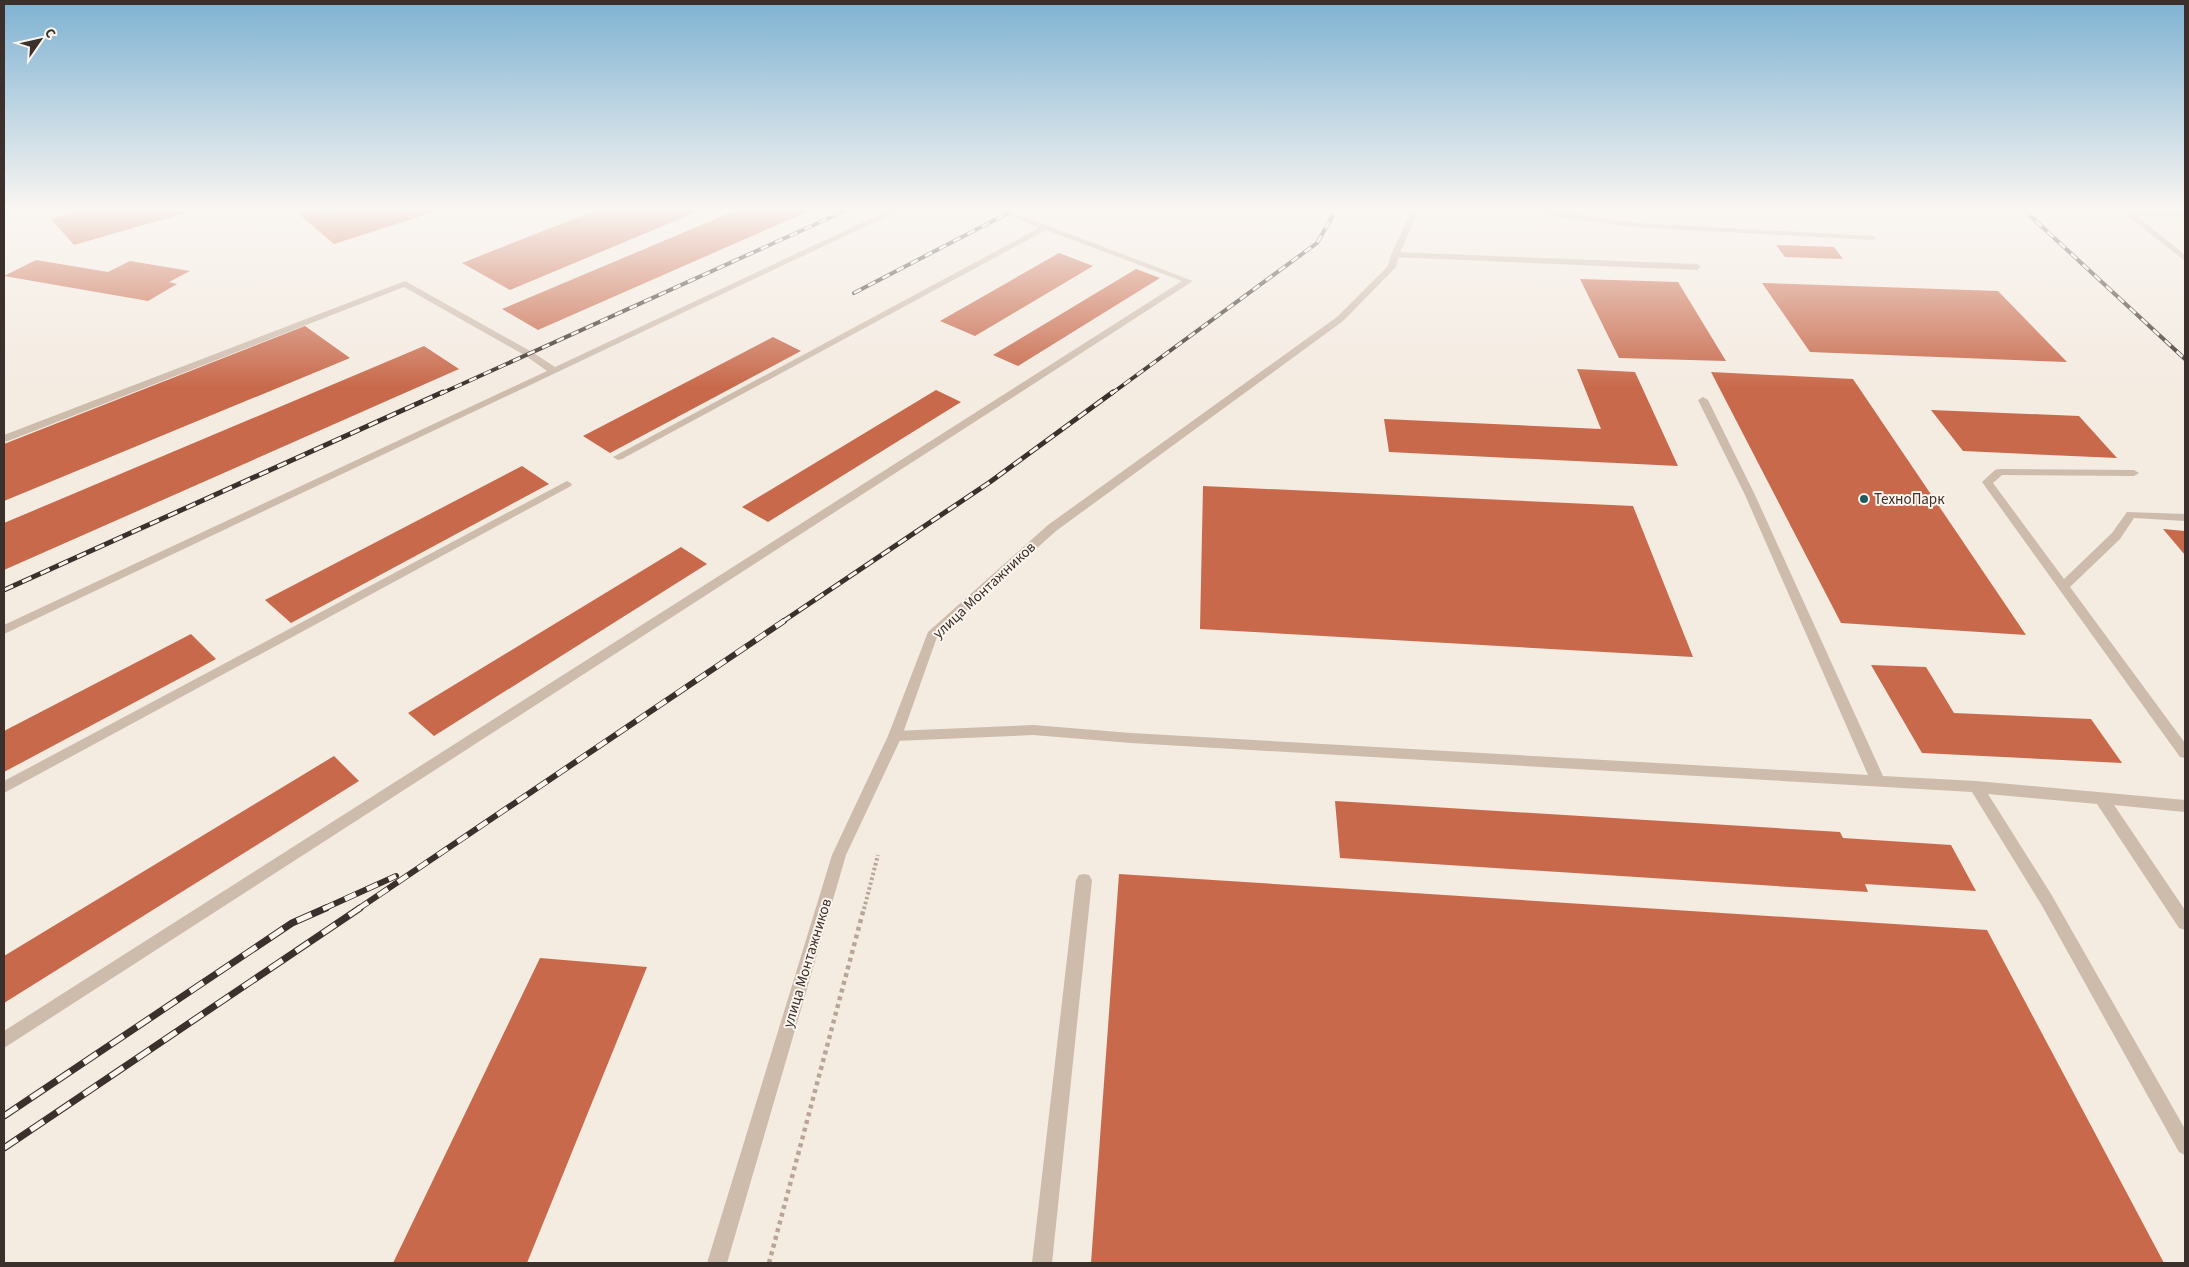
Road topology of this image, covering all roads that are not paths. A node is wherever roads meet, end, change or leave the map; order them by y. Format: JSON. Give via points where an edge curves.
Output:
{"nodes":[{"id":1,"x":770,"y":269,"type":"edge"},
{"id":2,"x":968,"y":269,"type":"edge"},
{"id":3,"x":1157,"y":269,"type":"edge"},
{"id":4,"x":1390,"y":269,"type":"edge"},
{"id":5,"x":554,"y":371,"type":"junction"},
{"id":6,"x":1703,"y":400,"type":"dead end"},
{"id":7,"x":4,"y":439,"type":"edge"},
{"id":8,"x":618,"y":457,"type":"dead end"},
{"id":9,"x":2134,"y":473,"type":"dead end"},
{"id":10,"x":567,"y":484,"type":"dead end"},
{"id":11,"x":2185,"y":517,"type":"edge"},
{"id":12,"x":2063,"y":587,"type":"junction"},
{"id":13,"x":4,"y":630,"type":"edge"},
{"id":14,"x":895,"y":736,"type":"junction"},
{"id":15,"x":2185,"y":753,"type":"edge"},
{"id":16,"x":1878,"y":781,"type":"junction"},
{"id":17,"x":4,"y":787,"type":"edge"},
{"id":18,"x":1976,"y":787,"type":"junction"},
{"id":19,"x":2101,"y":798,"type":"junction"},
{"id":20,"x":2185,"y":806,"type":"edge"},
{"id":21,"x":1084,"y":880,"type":"dead end"},
{"id":22,"x":2185,"y":923,"type":"edge"},
{"id":23,"x":4,"y":1040,"type":"edge"},
{"id":24,"x":2185,"y":1146,"type":"edge"},
{"id":25,"x":717,"y":1263,"type":"edge"},
{"id":26,"x":1042,"y":1263,"type":"edge"}],
"edges":[{"from":1,"to":5,"type":"street"},
{"from":2,"to":8,"type":"street"},
{"from":3,"to":23,"type":"street","via":[[1189,281]]},
{"from":4,"to":14,"type":"street","name":"улица Монтажников","via":[[1340,319],[1052,528],[932,635]]},
{"from":5,"to":7,"type":"street","via":[[405,284]]},
{"from":5,"to":13,"type":"street"},
{"from":6,"to":16,"type":"street","via":[[1750,495]]},
{"from":9,"to":12,"type":"street","via":[[1999,472],[1988,482]]},
{"from":10,"to":17,"type":"street"},
{"from":11,"to":12,"type":"street","via":[[2132,514],[2116,536]]},
{"from":12,"to":15,"type":"street"},
{"from":14,"to":16,"type":"street","via":[[1033,730]]},
{"from":14,"to":25,"type":"street","name":"улица Монтажников","via":[[839,854]]},
{"from":16,"to":18,"type":"street"},
{"from":18,"to":19,"type":"street"},
{"from":18,"to":24,"type":"street","via":[[2046,899]]},
{"from":19,"to":20,"type":"street"},
{"from":19,"to":22,"type":"street"},
{"from":21,"to":26,"type":"street"}]}
